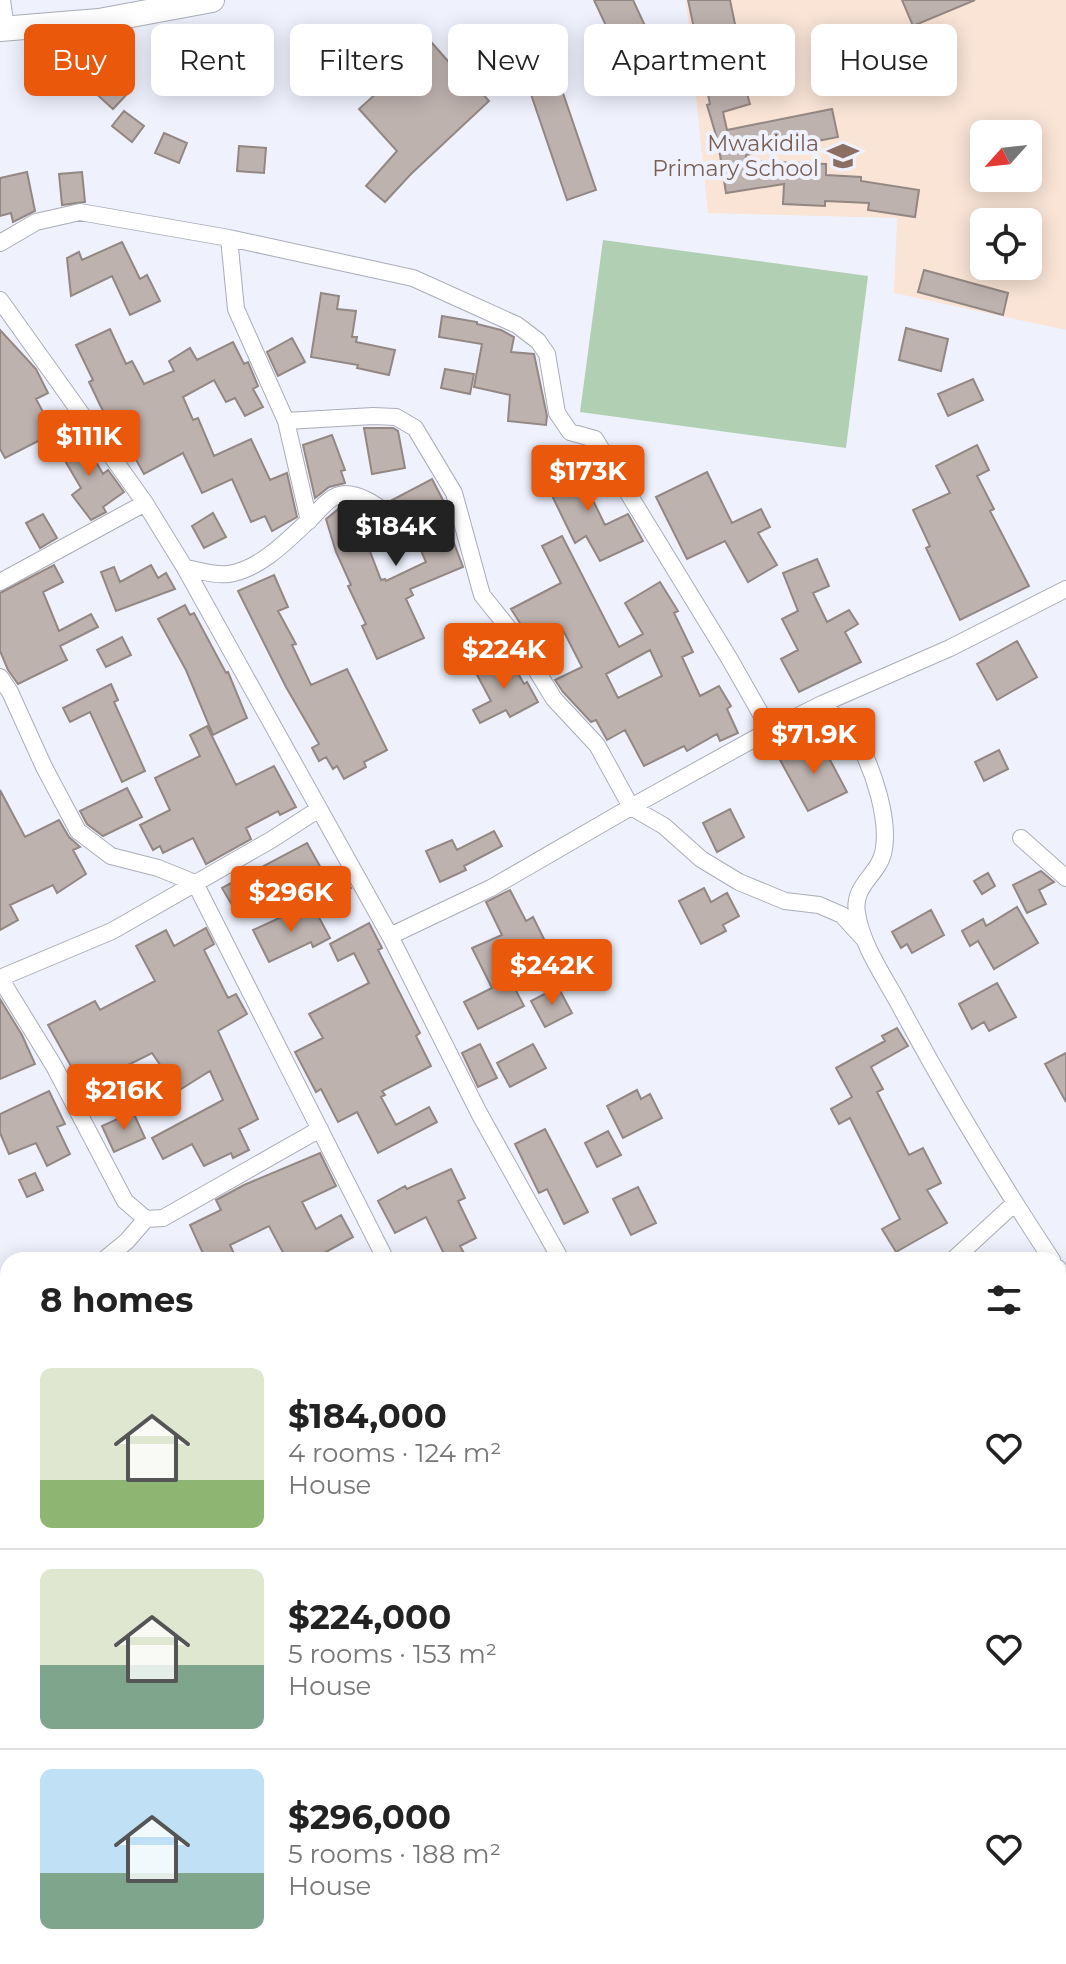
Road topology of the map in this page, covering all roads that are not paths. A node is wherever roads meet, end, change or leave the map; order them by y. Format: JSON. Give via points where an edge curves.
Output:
{"nodes":[{"id":1,"x":2,"y":0,"type":"edge"},
{"id":2,"x":212,"y":0,"type":"edge"},
{"id":3,"x":3,"y":29,"type":"edge"},
{"id":4,"x":229,"y":238,"type":"junction"},
{"id":5,"x":0,"y":243,"type":"edge"},
{"id":6,"x":0,"y":300,"type":"edge"},
{"id":7,"x":286,"y":421,"type":"junction"},
{"id":8,"x":145,"y":503,"type":"junction"},
{"id":9,"x":395,"y":519,"type":"dead end"},
{"id":10,"x":309,"y":521,"type":"junction"},
{"id":11,"x":185,"y":568,"type":"junction"},
{"id":12,"x":0,"y":582,"type":"edge"},
{"id":13,"x":1066,"y":589,"type":"edge"},
{"id":14,"x":0,"y":677,"type":"edge"},
{"id":15,"x":822,"y":704,"type":"junction"},
{"id":16,"x":770,"y":730,"type":"junction"},
{"id":17,"x":631,"y":807,"type":"junction"},
{"id":18,"x":319,"y":809,"type":"junction"},
{"id":19,"x":1021,"y":838,"type":"dead end"},
{"id":20,"x":1066,"y":878,"type":"edge"},
{"id":21,"x":195,"y":883,"type":"junction"},
{"id":22,"x":390,"y":936,"type":"junction"},
{"id":23,"x":863,"y":938,"type":"junction"},
{"id":24,"x":0,"y":978,"type":"edge"},
{"id":25,"x":320,"y":1129,"type":"junction"},
{"id":26,"x":1015,"y":1203,"type":"junction"},
{"id":27,"x":146,"y":1219,"type":"junction"},
{"id":28,"x":114,"y":1252,"type":"edge"},
{"id":29,"x":382,"y":1252,"type":"edge"},
{"id":30,"x":557,"y":1252,"type":"edge"},
{"id":31,"x":962,"y":1252,"type":"edge"},
{"id":32,"x":1047,"y":1252,"type":"edge"}],
"edges":[{"from":1,"to":3,"type":"street"},
{"from":2,"to":3,"type":"main road","via":[[99,21]]},
{"from":4,"to":5,"type":"street","via":[[80,212],[36,222]]},
{"from":4,"to":7,"type":"street","via":[[236,309]]},
{"from":4,"to":16,"type":"street","via":[[413,278],[517,325],[538,341],[547,354],[557,413],[570,432],[595,439]]},
{"from":6,"to":8,"type":"street"},
{"from":7,"to":10,"type":"street"},
{"from":7,"to":17,"type":"street","via":[[396,417],[415,428],[454,493],[482,595],[554,699],[597,745]]},
{"from":8,"to":11,"type":"street"},
{"from":8,"to":12,"type":"street"},
{"from":9,"to":10,"type":"street","via":[[363,498],[344,494],[327,501]]},
{"from":10,"to":11,"type":"street","via":[[249,567],[227,574]]},
{"from":11,"to":18,"type":"street"},
{"from":13,"to":15,"type":"street"},
{"from":14,"to":21,"type":"street","via":[[78,831],[111,856]]},
{"from":15,"to":16,"type":"street"},
{"from":15,"to":23,"type":"street","via":[[850,730],[883,806],[886,839],[879,864],[863,881],[856,909]]},
{"from":16,"to":17,"type":"street"},
{"from":17,"to":22,"type":"street","via":[[491,888]]},
{"from":17,"to":23,"type":"street","via":[[739,882],[785,901],[819,905],[842,915]]},
{"from":18,"to":21,"type":"street"},
{"from":18,"to":22,"type":"street"},
{"from":19,"to":20,"type":"street"},
{"from":21,"to":24,"type":"street","via":[[112,931]]},
{"from":21,"to":25,"type":"street"},
{"from":22,"to":30,"type":"street"},
{"from":23,"to":26,"type":"street"},
{"from":24,"to":27,"type":"street","via":[[54,1066],[125,1201]]},
{"from":25,"to":27,"type":"street","via":[[163,1218]]},
{"from":25,"to":29,"type":"street"},
{"from":26,"to":31,"type":"street"},
{"from":26,"to":32,"type":"street"},
{"from":27,"to":28,"type":"street"}]}
